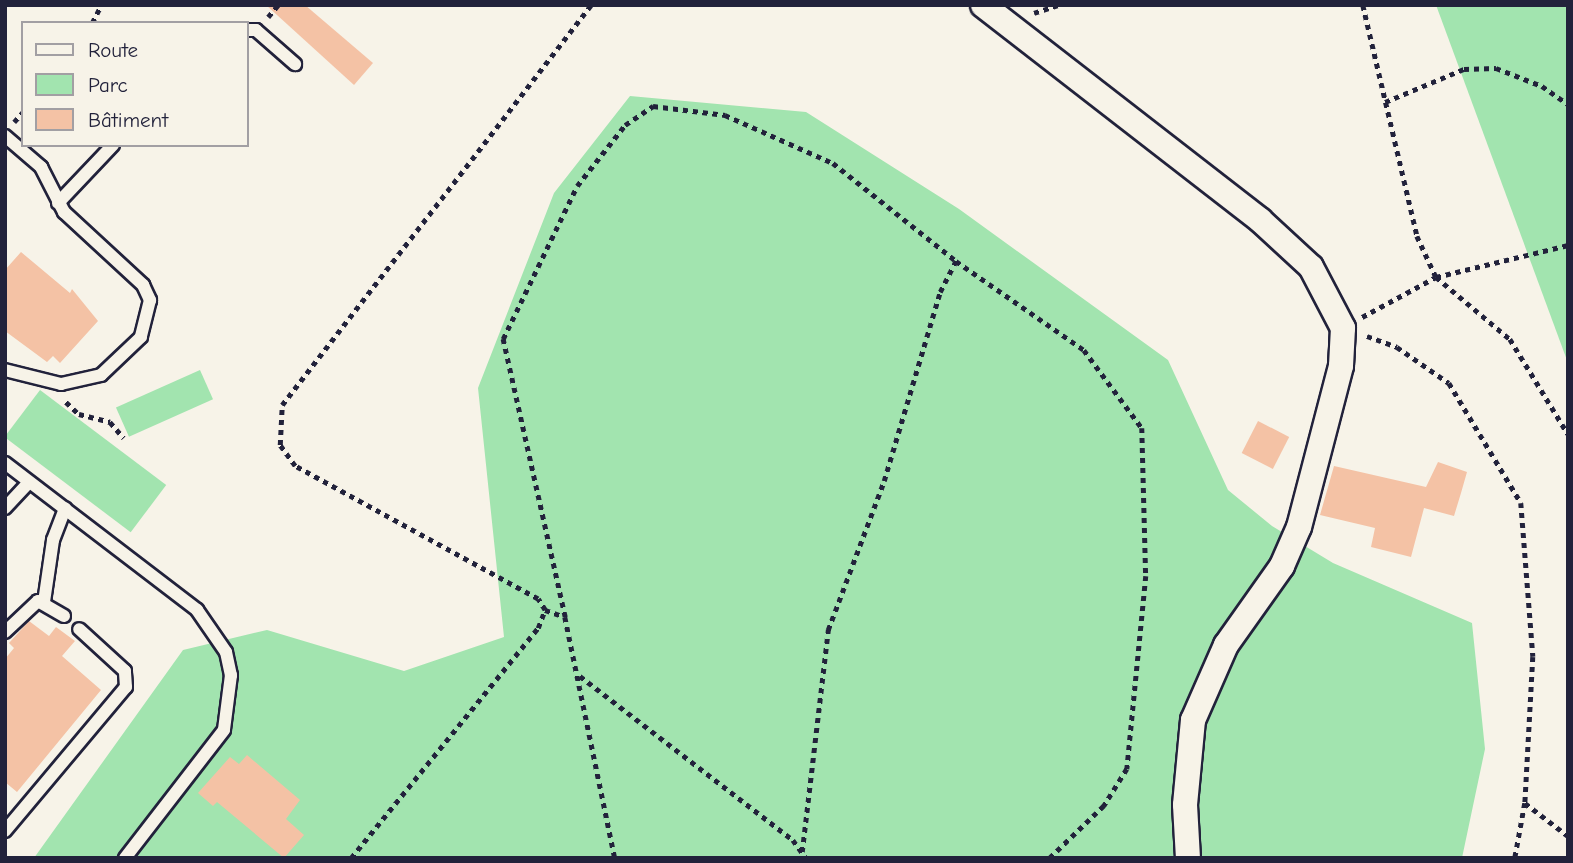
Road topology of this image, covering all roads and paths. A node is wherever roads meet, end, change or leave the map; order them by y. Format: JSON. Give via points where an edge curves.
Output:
{"nodes":[{"id":1,"x":101,"y":5,"type":"edge"},
{"id":2,"x":591,"y":5,"type":"edge"},
{"id":3,"x":983,"y":5,"type":"edge"},
{"id":4,"x":1363,"y":5,"type":"edge"},
{"id":5,"x":93,"y":21,"type":"edge"},
{"id":6,"x":248,"y":30,"type":"edge"},
{"id":7,"x":295,"y":64,"type":"dead end"},
{"id":8,"x":1385,"y":102,"type":"junction"},
{"id":9,"x":1568,"y":104,"type":"edge"},
{"id":10,"x":5,"y":136,"type":"edge"},
{"id":11,"x":111,"y":147,"type":"edge"},
{"id":12,"x":58,"y":203,"type":"junction"},
{"id":13,"x":1568,"y":244,"type":"edge"},
{"id":14,"x":956,"y":261,"type":"junction"},
{"id":15,"x":1436,"y":277,"type":"junction"},
{"id":16,"x":1343,"y":328,"type":"junction"},
{"id":17,"x":5,"y":370,"type":"edge"},
{"id":18,"x":61,"y":384,"type":"junction"},
{"id":19,"x":1568,"y":434,"type":"edge"},
{"id":20,"x":124,"y":438,"type":"dead end"},
{"id":21,"x":5,"y":463,"type":"edge"},
{"id":22,"x":29,"y":482,"type":"junction"},
{"id":23,"x":5,"y":508,"type":"edge"},
{"id":24,"x":65,"y":508,"type":"junction"},
{"id":25,"x":44,"y":602,"type":"junction"},
{"id":26,"x":545,"y":610,"type":"junction"},
{"id":27,"x":64,"y":616,"type":"dead end"},
{"id":28,"x":565,"y":617,"type":"junction"},
{"id":29,"x":79,"y":629,"type":"dead end"},
{"id":30,"x":5,"y":632,"type":"edge"},
{"id":31,"x":580,"y":676,"type":"junction"},
{"id":32,"x":1525,"y":803,"type":"junction"},
{"id":33,"x":5,"y":831,"type":"edge"},
{"id":34,"x":1568,"y":836,"type":"edge"},
{"id":35,"x":802,"y":852,"type":"junction"},
{"id":36,"x":125,"y":858,"type":"edge"},
{"id":37,"x":351,"y":858,"type":"edge"},
{"id":38,"x":615,"y":858,"type":"edge"},
{"id":39,"x":806,"y":858,"type":"edge"},
{"id":40,"x":1050,"y":858,"type":"edge"},
{"id":41,"x":1188,"y":858,"type":"edge"},
{"id":42,"x":1515,"y":858,"type":"edge"}],
"edges":[{"from":1,"to":5,"type":"path"},
{"from":2,"to":26,"type":"path","via":[[290,394],[278,424],[280,445],[295,466],[538,599]]},
{"from":3,"to":16,"type":"street","via":[[1260,220],[1311,267]]},
{"from":4,"to":8,"type":"path"},
{"from":6,"to":7,"type":"lane","via":[[256,30]]},
{"from":8,"to":9,"type":"path","via":[[1464,69],[1496,68],[1542,86]]},
{"from":8,"to":15,"type":"path","via":[[1417,236]]},
{"from":10,"to":12,"type":"lane","via":[[41,167]]},
{"from":11,"to":12,"type":"lane"},
{"from":12,"to":18,"type":"lane","via":[[143,285],[150,300],[141,337],[119,360],[82,383]]},
{"from":13,"to":15,"type":"path"},
{"from":14,"to":28,"type":"path","via":[[833,163],[724,115],[653,106],[625,125],[577,186],[503,339]]},
{"from":14,"to":35,"type":"path","via":[[940,292],[884,481],[828,630]]},
{"from":14,"to":40,"type":"path","via":[[1084,350],[1142,428],[1146,576],[1126,769],[1104,806]]},
{"from":15,"to":16,"type":"path"},
{"from":15,"to":19,"type":"path","via":[[1510,339]]},
{"from":16,"to":32,"type":"path","via":[[1397,347],[1449,383],[1521,503],[1533,657]]},
{"from":16,"to":41,"type":"street","via":[[1340,366],[1299,527],[1282,566],[1226,645],[1193,720],[1185,805]]},
{"from":17,"to":18,"type":"lane"},
{"from":18,"to":20,"type":"path","via":[[69,405],[110,422]]},
{"from":21,"to":22,"type":"lane"},
{"from":22,"to":23,"type":"lane"},
{"from":22,"to":24,"type":"lane"},
{"from":24,"to":25,"type":"lane","via":[[53,540]]},
{"from":24,"to":36,"type":"lane","via":[[197,610],[226,652],[232,676],[224,730]]},
{"from":25,"to":27,"type":"lane"},
{"from":25,"to":30,"type":"lane","via":[[30,605]]},
{"from":26,"to":28,"type":"path"},
{"from":26,"to":37,"type":"path","via":[[538,628]]},
{"from":28,"to":31,"type":"path"},
{"from":29,"to":33,"type":"lane","via":[[125,671],[126,687]]},
{"from":31,"to":35,"type":"path"},
{"from":31,"to":38,"type":"path"},
{"from":32,"to":34,"type":"path"},
{"from":32,"to":42,"type":"path"},
{"from":35,"to":39,"type":"path"}]}
